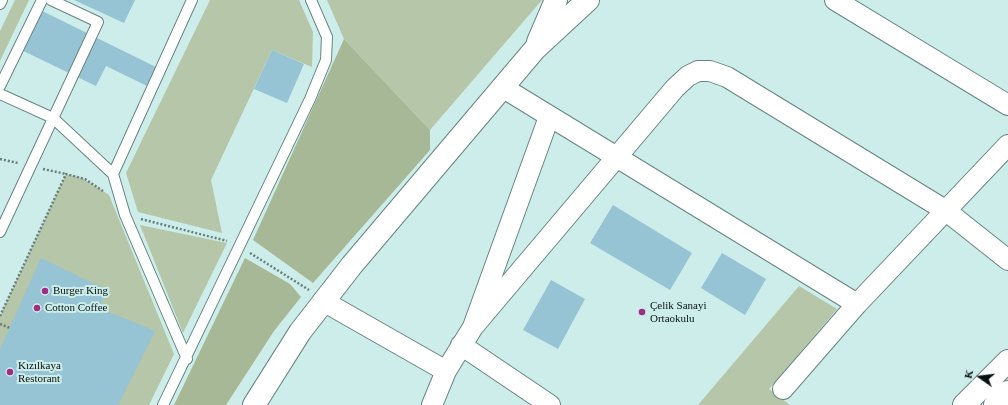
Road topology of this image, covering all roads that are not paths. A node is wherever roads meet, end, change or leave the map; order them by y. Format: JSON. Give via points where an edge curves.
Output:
{"nodes":[{"id":1,"x":2,"y":0,"type":"edge"},
{"id":2,"x":42,"y":0,"type":"edge"},
{"id":3,"x":51,"y":0,"type":"edge"},
{"id":4,"x":192,"y":0,"type":"edge"},
{"id":5,"x":311,"y":0,"type":"edge"},
{"id":6,"x":556,"y":0,"type":"edge"},
{"id":7,"x":588,"y":0,"type":"edge"},
{"id":8,"x":835,"y":0,"type":"edge"},
{"id":9,"x":0,"y":4,"type":"edge"},
{"id":10,"x":535,"y":49,"type":"junction"},
{"id":11,"x":0,"y":86,"type":"edge"},
{"id":12,"x":502,"y":87,"type":"junction"},
{"id":13,"x":0,"y":94,"type":"edge"},
{"id":14,"x":1008,"y":105,"type":"edge"},
{"id":15,"x":549,"y":117,"type":"junction"},
{"id":16,"x":53,"y":118,"type":"junction"},
{"id":17,"x":1008,"y":144,"type":"edge"},
{"id":18,"x":615,"y":157,"type":"junction"},
{"id":19,"x":113,"y":174,"type":"junction"},
{"id":20,"x":945,"y":210,"type":"junction"},
{"id":21,"x":0,"y":232,"type":"edge"},
{"id":22,"x":1008,"y":260,"type":"edge"},
{"id":23,"x":323,"y":301,"type":"junction"},
{"id":24,"x":857,"y":304,"type":"junction"},
{"id":25,"x":473,"y":327,"type":"junction"},
{"id":26,"x":461,"y":345,"type":"junction"},
{"id":27,"x":187,"y":359,"type":"junction"},
{"id":28,"x":1008,"y":361,"type":"edge"},
{"id":29,"x":446,"y":371,"type":"junction"},
{"id":30,"x":783,"y":389,"type":"dead end"},
{"id":31,"x":1008,"y":392,"type":"edge"},
{"id":32,"x":163,"y":405,"type":"edge"},
{"id":33,"x":254,"y":405,"type":"edge"},
{"id":34,"x":432,"y":405,"type":"edge"},
{"id":35,"x":550,"y":405,"type":"edge"},
{"id":36,"x":964,"y":405,"type":"edge"},
{"id":37,"x":994,"y":405,"type":"edge"}],
"edges":[{"from":1,"to":9,"type":"lane"},
{"from":2,"to":11,"type":"lane"},
{"from":3,"to":16,"type":"lane","via":[[98,22]]},
{"from":4,"to":19,"type":"lane"},
{"from":5,"to":27,"type":"lane","via":[[327,37],[326,60]]},
{"from":6,"to":10,"type":"street"},
{"from":7,"to":10,"type":"street"},
{"from":8,"to":14,"type":"street"},
{"from":10,"to":12,"type":"street"},
{"from":12,"to":15,"type":"street"},
{"from":12,"to":23,"type":"street"},
{"from":13,"to":16,"type":"lane"},
{"from":15,"to":18,"type":"street"},
{"from":15,"to":25,"type":"street"},
{"from":16,"to":19,"type":"lane"},
{"from":16,"to":21,"type":"lane"},
{"from":17,"to":20,"type":"street"},
{"from":18,"to":20,"type":"street","via":[[688,76],[698,71],[710,70],[727,77]]},
{"from":18,"to":24,"type":"street"},
{"from":18,"to":25,"type":"street"},
{"from":19,"to":27,"type":"lane","via":[[126,215]]},
{"from":20,"to":22,"type":"street"},
{"from":20,"to":24,"type":"street"},
{"from":23,"to":29,"type":"street"},
{"from":23,"to":33,"type":"street"},
{"from":24,"to":30,"type":"street"},
{"from":25,"to":26,"type":"street"},
{"from":26,"to":29,"type":"street"},
{"from":26,"to":35,"type":"street"},
{"from":27,"to":32,"type":"lane"},
{"from":28,"to":36,"type":"street"},
{"from":29,"to":34,"type":"street"},
{"from":31,"to":37,"type":"street"}]}
